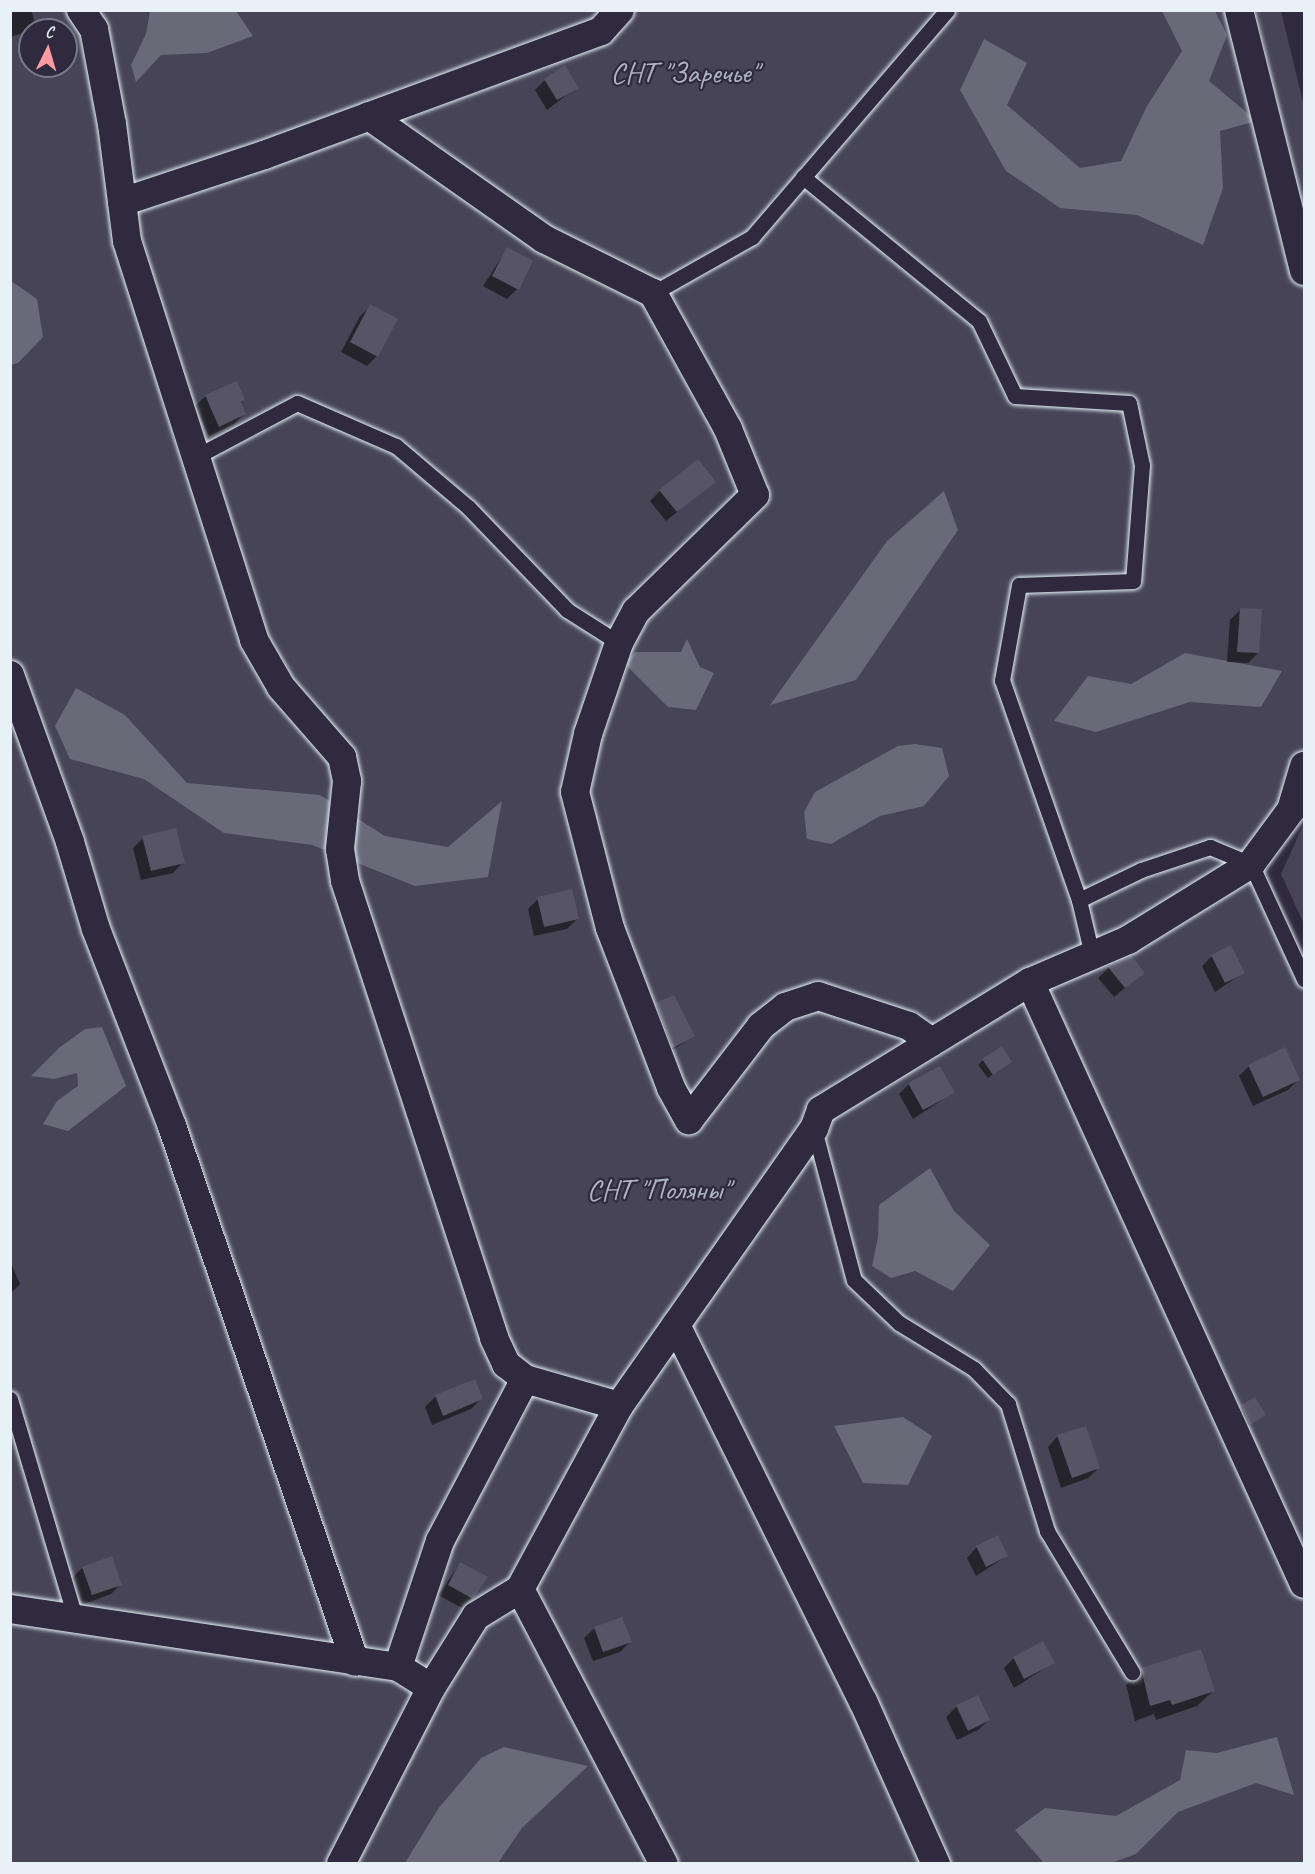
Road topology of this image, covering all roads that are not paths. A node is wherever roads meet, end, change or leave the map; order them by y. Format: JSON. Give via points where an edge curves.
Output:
{"nodes":[{"id":1,"x":81,"y":10,"type":"edge"},
{"id":2,"x":620,"y":10,"type":"edge"},
{"id":3,"x":947,"y":10,"type":"edge"},
{"id":4,"x":1239,"y":10,"type":"edge"},
{"id":5,"x":369,"y":116,"type":"junction"},
{"id":6,"x":803,"y":177,"type":"junction"},
{"id":7,"x":122,"y":202,"type":"junction"},
{"id":8,"x":1305,"y":271,"type":"edge"},
{"id":9,"x":653,"y":293,"type":"junction"},
{"id":10,"x":197,"y":456,"type":"junction"},
{"id":11,"x":619,"y":643,"type":"junction"},
{"id":12,"x":10,"y":675,"type":"edge"},
{"id":13,"x":1305,"y":765,"type":"edge"},
{"id":14,"x":1251,"y":864,"type":"junction"},
{"id":15,"x":1079,"y":900,"type":"junction"},
{"id":16,"x":1092,"y":956,"type":"junction"},
{"id":17,"x":1305,"y":979,"type":"edge"},
{"id":18,"x":1030,"y":982,"type":"junction"},
{"id":19,"x":932,"y":1042,"type":"junction"},
{"id":20,"x":813,"y":1129,"type":"junction"},
{"id":21,"x":676,"y":1325,"type":"junction"},
{"id":22,"x":525,"y":1379,"type":"junction"},
{"id":23,"x":10,"y":1400,"type":"edge"},
{"id":24,"x":619,"y":1406,"type":"junction"},
{"id":25,"x":1305,"y":1584,"type":"edge"},
{"id":26,"x":520,"y":1589,"type":"junction"},
{"id":27,"x":10,"y":1609,"type":"edge"},
{"id":28,"x":76,"y":1620,"type":"junction"},
{"id":29,"x":354,"y":1662,"type":"junction"},
{"id":30,"x":398,"y":1667,"type":"junction"},
{"id":31,"x":1132,"y":1672,"type":"dead end"},
{"id":32,"x":431,"y":1688,"type":"junction"},
{"id":33,"x":341,"y":1863,"type":"edge"},
{"id":34,"x":664,"y":1863,"type":"edge"},
{"id":35,"x":936,"y":1863,"type":"edge"}],
"edges":[{"from":1,"to":7,"type":"street","via":[[94,29]]},
{"from":2,"to":5,"type":"street","via":[[602,30]]},
{"from":3,"to":6,"type":"lane"},
{"from":4,"to":8,"type":"street"},
{"from":5,"to":7,"type":"street"},
{"from":5,"to":9,"type":"street","via":[[544,239]]},
{"from":6,"to":9,"type":"lane","via":[[752,237]]},
{"from":6,"to":15,"type":"lane","via":[[979,321],[1015,396],[1129,403],[1142,465],[1133,581],[1019,585],[1002,680]]},
{"from":7,"to":10,"type":"street","via":[[127,241]]},
{"from":9,"to":11,"type":"street","via":[[728,429],[755,495],[636,611]]},
{"from":10,"to":11,"type":"lane","via":[[297,403],[396,446],[468,507],[567,610]]},
{"from":10,"to":22,"type":"street","via":[[254,640],[281,687],[342,757],[347,781],[340,849],[345,881],[494,1338],[506,1364]]},
{"from":11,"to":19,"type":"street","via":[[588,734],[575,792],[610,928],[671,1088],[689,1120],[761,1026],[785,1007],[818,996],[909,1026]]},
{"from":12,"to":29,"type":"street","via":[[96,929],[172,1126]]},
{"from":13,"to":14,"type":"street","via":[[1292,810]]},
{"from":14,"to":15,"type":"lane","via":[[1210,847],[1141,870]]},
{"from":14,"to":16,"type":"street","via":[[1128,940]]},
{"from":14,"to":17,"type":"lane"},
{"from":15,"to":16,"type":"lane"},
{"from":16,"to":18,"type":"street"},
{"from":18,"to":19,"type":"street"},
{"from":18,"to":25,"type":"street"},
{"from":19,"to":20,"type":"street","via":[[821,1110]]},
{"from":20,"to":21,"type":"street"},
{"from":20,"to":31,"type":"lane","via":[[854,1280],[899,1323],[974,1369],[1008,1404],[1047,1531]]},
{"from":21,"to":24,"type":"street"},
{"from":21,"to":35,"type":"street","via":[[863,1701]]},
{"from":22,"to":24,"type":"street"},
{"from":22,"to":30,"type":"street","via":[[440,1541]]},
{"from":23,"to":28,"type":"lane"},
{"from":24,"to":26,"type":"street"},
{"from":26,"to":32,"type":"street","via":[[476,1616]]},
{"from":26,"to":34,"type":"street"},
{"from":27,"to":28,"type":"street"},
{"from":28,"to":29,"type":"street"},
{"from":29,"to":30,"type":"street"},
{"from":30,"to":32,"type":"street"},
{"from":32,"to":33,"type":"street"}]}
